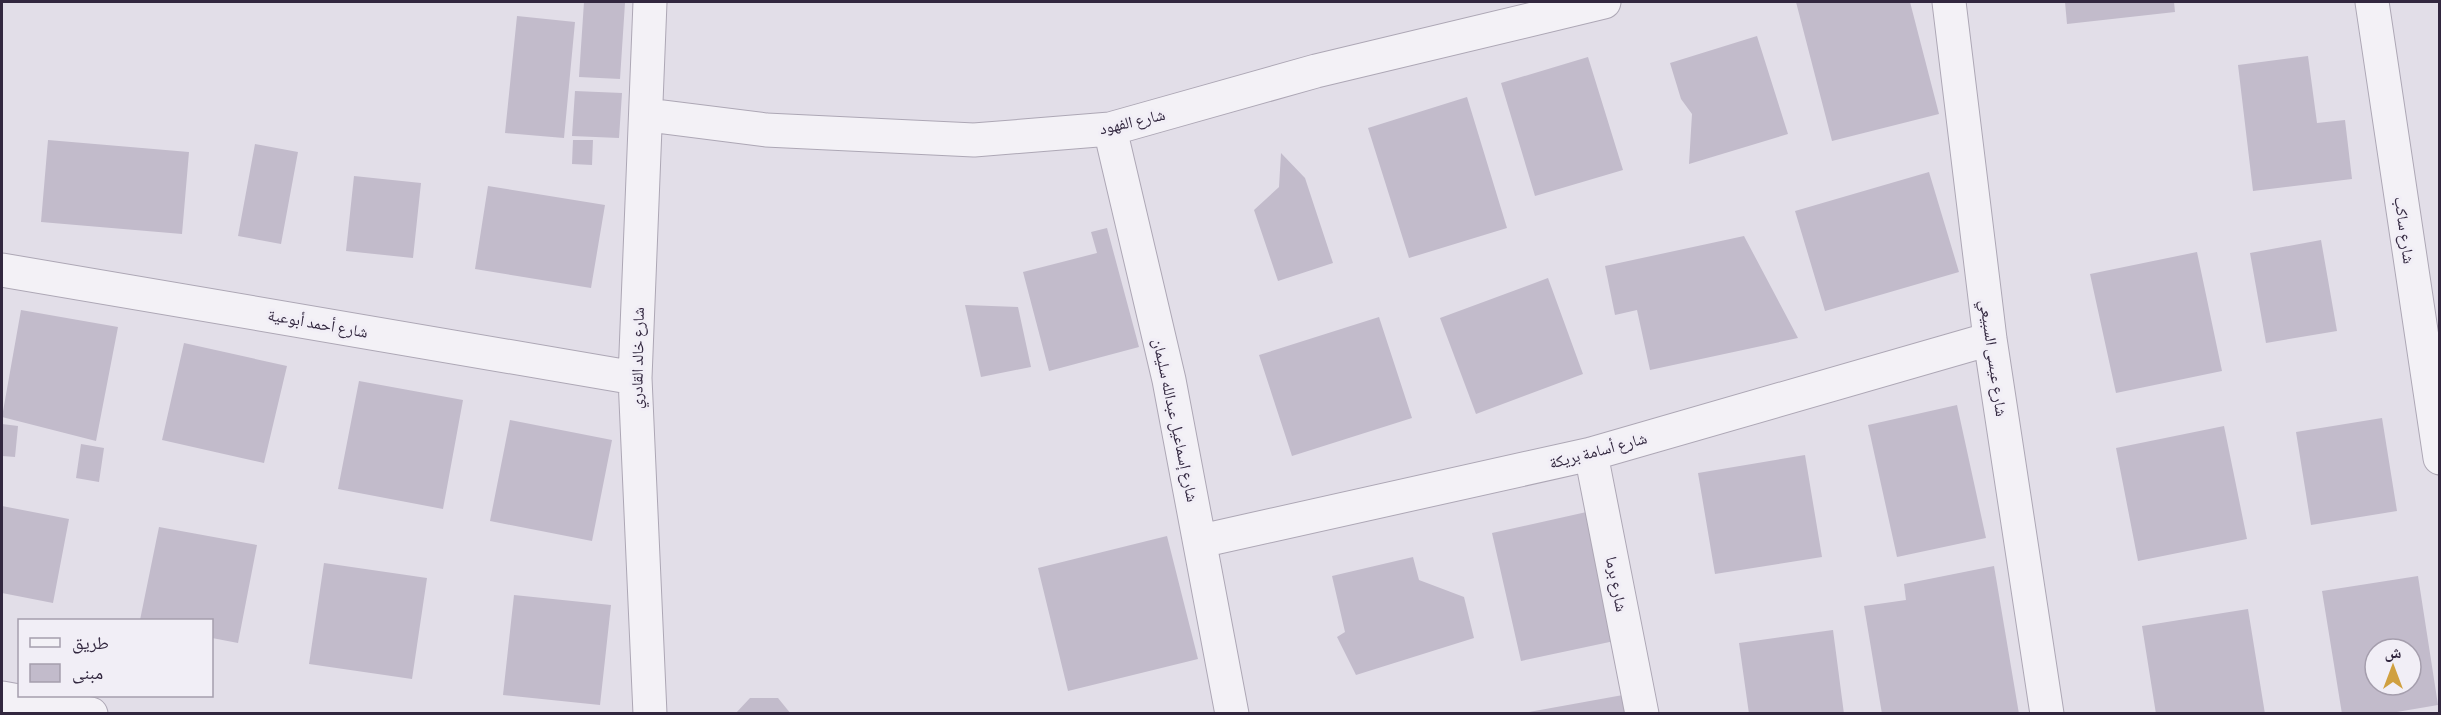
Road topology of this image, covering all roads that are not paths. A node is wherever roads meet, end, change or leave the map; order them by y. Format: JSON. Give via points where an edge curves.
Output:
{"nodes":[{"id":1,"x":650,"y":2,"type":"edge"},
{"id":2,"x":1604,"y":2,"type":"edge"},
{"id":3,"x":1950,"y":2,"type":"edge"},
{"id":4,"x":2372,"y":2,"type":"edge"},
{"id":5,"x":648,"y":116,"type":"junction"},
{"id":6,"x":1110,"y":129,"type":"junction"},
{"id":7,"x":2,"y":270,"type":"edge"},
{"id":8,"x":1990,"y":339,"type":"junction"},
{"id":9,"x":635,"y":378,"type":"junction"},
{"id":10,"x":1591,"y":454,"type":"junction"},
{"id":11,"x":2439,"y":458,"type":"edge"},
{"id":12,"x":1201,"y":540,"type":"junction"},
{"id":13,"x":2,"y":698,"type":"edge"},
{"id":14,"x":33,"y":709,"type":"edge"},
{"id":15,"x":91,"y":714,"type":"edge"},
{"id":16,"x":650,"y":714,"type":"edge"},
{"id":17,"x":1232,"y":714,"type":"edge"},
{"id":18,"x":1642,"y":714,"type":"edge"},
{"id":19,"x":2047,"y":714,"type":"edge"}],
"edges":[{"from":1,"to":5,"type":"street","name":"شارع خالد القادري"},
{"from":2,"to":6,"type":"street","name":"شارع الفهود","via":[[1316,71]]},
{"from":3,"to":8,"type":"street","name":"شارع عيسى السبيعي"},
{"from":4,"to":11,"type":"street","name":"شارع ساكب"},
{"from":5,"to":6,"type":"street","name":"شارع الفهود","via":[[766,130],[974,140]]},
{"from":5,"to":9,"type":"street","name":"شارع خالد القادري"},
{"from":6,"to":12,"type":"street","name":"شارع إسماعيل عبدالله سليمان","via":[[1169,380]]},
{"from":7,"to":9,"type":"street","name":"شارع أحمد أبوعية"},
{"from":8,"to":10,"type":"street","name":"شارع أسامة بريكة"},
{"from":8,"to":19,"type":"street","name":"شارع عيسى السبيعي"},
{"from":9,"to":16,"type":"street","name":"شارع خالد القادري"},
{"from":10,"to":12,"type":"street","name":"شارع أسامة بريكة"},
{"from":10,"to":18,"type":"street","name":"شارع برما"},
{"from":12,"to":17,"type":"street","name":"شارع إسماعيل عبدالله سليمان"},
{"from":13,"to":14,"type":"street"},
{"from":14,"to":15,"type":"street"}]}
